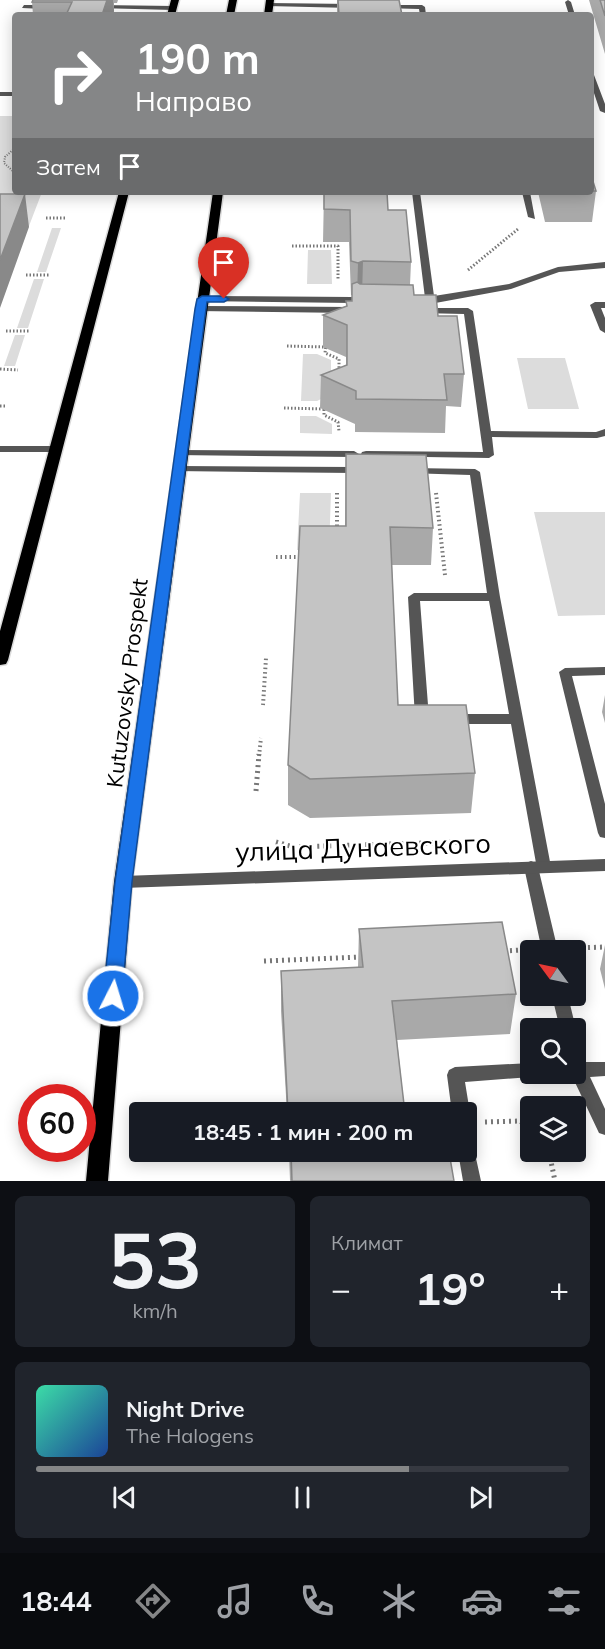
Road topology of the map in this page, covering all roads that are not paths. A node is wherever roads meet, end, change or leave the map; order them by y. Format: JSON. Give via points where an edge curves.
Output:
{"nodes":[{"id":1,"x":28,"y":0,"type":"edge"},
{"id":2,"x":568,"y":2,"type":"dead end"},
{"id":3,"x":270,"y":3,"type":"edge"},
{"id":4,"x":363,"y":6,"type":"edge"},
{"id":5,"x":24,"y":7,"type":"junction"},
{"id":6,"x":44,"y":7,"type":"dead end"},
{"id":7,"x":91,"y":7,"type":"edge"},
{"id":8,"x":375,"y":7,"type":"edge"},
{"id":9,"x":173,"y":8,"type":"edge"},
{"id":10,"x":22,"y":12,"type":"edge"},
{"id":11,"x":423,"y":12,"type":"edge"},
{"id":12,"x":571,"y":12,"type":"edge"},
{"id":13,"x":594,"y":83,"type":"edge"},
{"id":14,"x":604,"y":111,"type":"edge"},
{"id":15,"x":123,"y":195,"type":"edge"},
{"id":16,"x":218,"y":195,"type":"edge"},
{"id":17,"x":416,"y":195,"type":"edge"},
{"id":18,"x":527,"y":195,"type":"edge"},
{"id":19,"x":532,"y":217,"type":"road end"},
{"id":20,"x":605,"y":265,"type":"edge"},
{"id":21,"x":430,"y":301,"type":"junction"},
{"id":22,"x":201,"y":304,"type":"junction"},
{"id":23,"x":352,"y":305,"type":"edge"},
{"id":24,"x":605,"y":305,"type":"edge"},
{"id":25,"x":605,"y":330,"type":"edge"},
{"id":26,"x":605,"y":432,"type":"edge"},
{"id":27,"x":486,"y":434,"type":"junction"},
{"id":28,"x":0,"y":449,"type":"edge"},
{"id":29,"x":56,"y":449,"type":"junction"},
{"id":30,"x":179,"y":461,"type":"junction"},
{"id":31,"x":354,"y":470,"type":"edge"},
{"id":32,"x":399,"y":471,"type":"edge"},
{"id":33,"x":494,"y":597,"type":"junction"},
{"id":34,"x":0,"y":660,"type":"edge"},
{"id":35,"x":605,"y":671,"type":"edge"},
{"id":36,"x":517,"y":719,"type":"junction"},
{"id":37,"x":605,"y":833,"type":"edge"},
{"id":38,"x":605,"y":865,"type":"edge"},
{"id":39,"x":537,"y":867,"type":"junction"},
{"id":40,"x":123,"y":882,"type":"junction"},
{"id":41,"x":548,"y":940,"type":"edge"},
{"id":42,"x":586,"y":1069,"type":"edge"},
{"id":43,"x":605,"y":1069,"type":"edge"},
{"id":44,"x":520,"y":1071,"type":"edge"},
{"id":45,"x":584,"y":1084,"type":"edge"},
{"id":46,"x":459,"y":1102,"type":"edge"},
{"id":47,"x":605,"y":1127,"type":"edge"},
{"id":48,"x":469,"y":1162,"type":"edge"},
{"id":49,"x":97,"y":1181,"type":"edge"},
{"id":50,"x":472,"y":1181,"type":"edge"}],
"edges":[{"from":1,"to":5,"type":"street"},
{"from":2,"to":12,"type":"street"},
{"from":3,"to":4,"type":"street"},
{"from":5,"to":6,"type":"street"},
{"from":5,"to":10,"type":"street"},
{"from":7,"to":9,"type":"street"},
{"from":8,"to":11,"type":"street","via":[[422,7]]},
{"from":13,"to":14,"type":"street"},
{"from":15,"to":29,"type":"main road"},
{"from":16,"to":22,"type":"main road","name":"Kutuzovsky Prospekt"},
{"from":17,"to":21,"type":"street"},
{"from":18,"to":19,"type":"street"},
{"from":20,"to":21,"type":"street","via":[[558,270],[511,286]]},
{"from":21,"to":27,"type":"street","via":[[408,306],[468,312]]},
{"from":22,"to":23,"type":"street"},
{"from":22,"to":30,"type":"main road","name":"Kutuzovsky Prospekt"},
{"from":24,"to":25,"type":"street","via":[[595,305]]},
{"from":26,"to":27,"type":"street"},
{"from":27,"to":30,"type":"street","via":[[489,455],[360,454]]},
{"from":28,"to":29,"type":"street"},
{"from":29,"to":34,"type":"main road"},
{"from":30,"to":31,"type":"street"},
{"from":30,"to":40,"type":"main road","name":"Kutuzovsky Prospekt"},
{"from":32,"to":33,"type":"street","via":[[475,472]]},
{"from":33,"to":36,"type":"street"},
{"from":33,"to":36,"type":"street","via":[[414,597],[422,718]]},
{"from":35,"to":37,"type":"street","via":[[565,672]]},
{"from":36,"to":39,"type":"street"},
{"from":38,"to":39,"type":"street","name":"улица Дунаевского"},
{"from":39,"to":40,"type":"street","name":"улица Дунаевского"},
{"from":39,"to":41,"type":"street"},
{"from":40,"to":49,"type":"main road","name":"Kutuzovsky Prospekt"},
{"from":42,"to":43,"type":"street"},
{"from":44,"to":46,"type":"street","via":[[455,1075]]},
{"from":45,"to":47,"type":"street"},
{"from":48,"to":50,"type":"street"}]}
